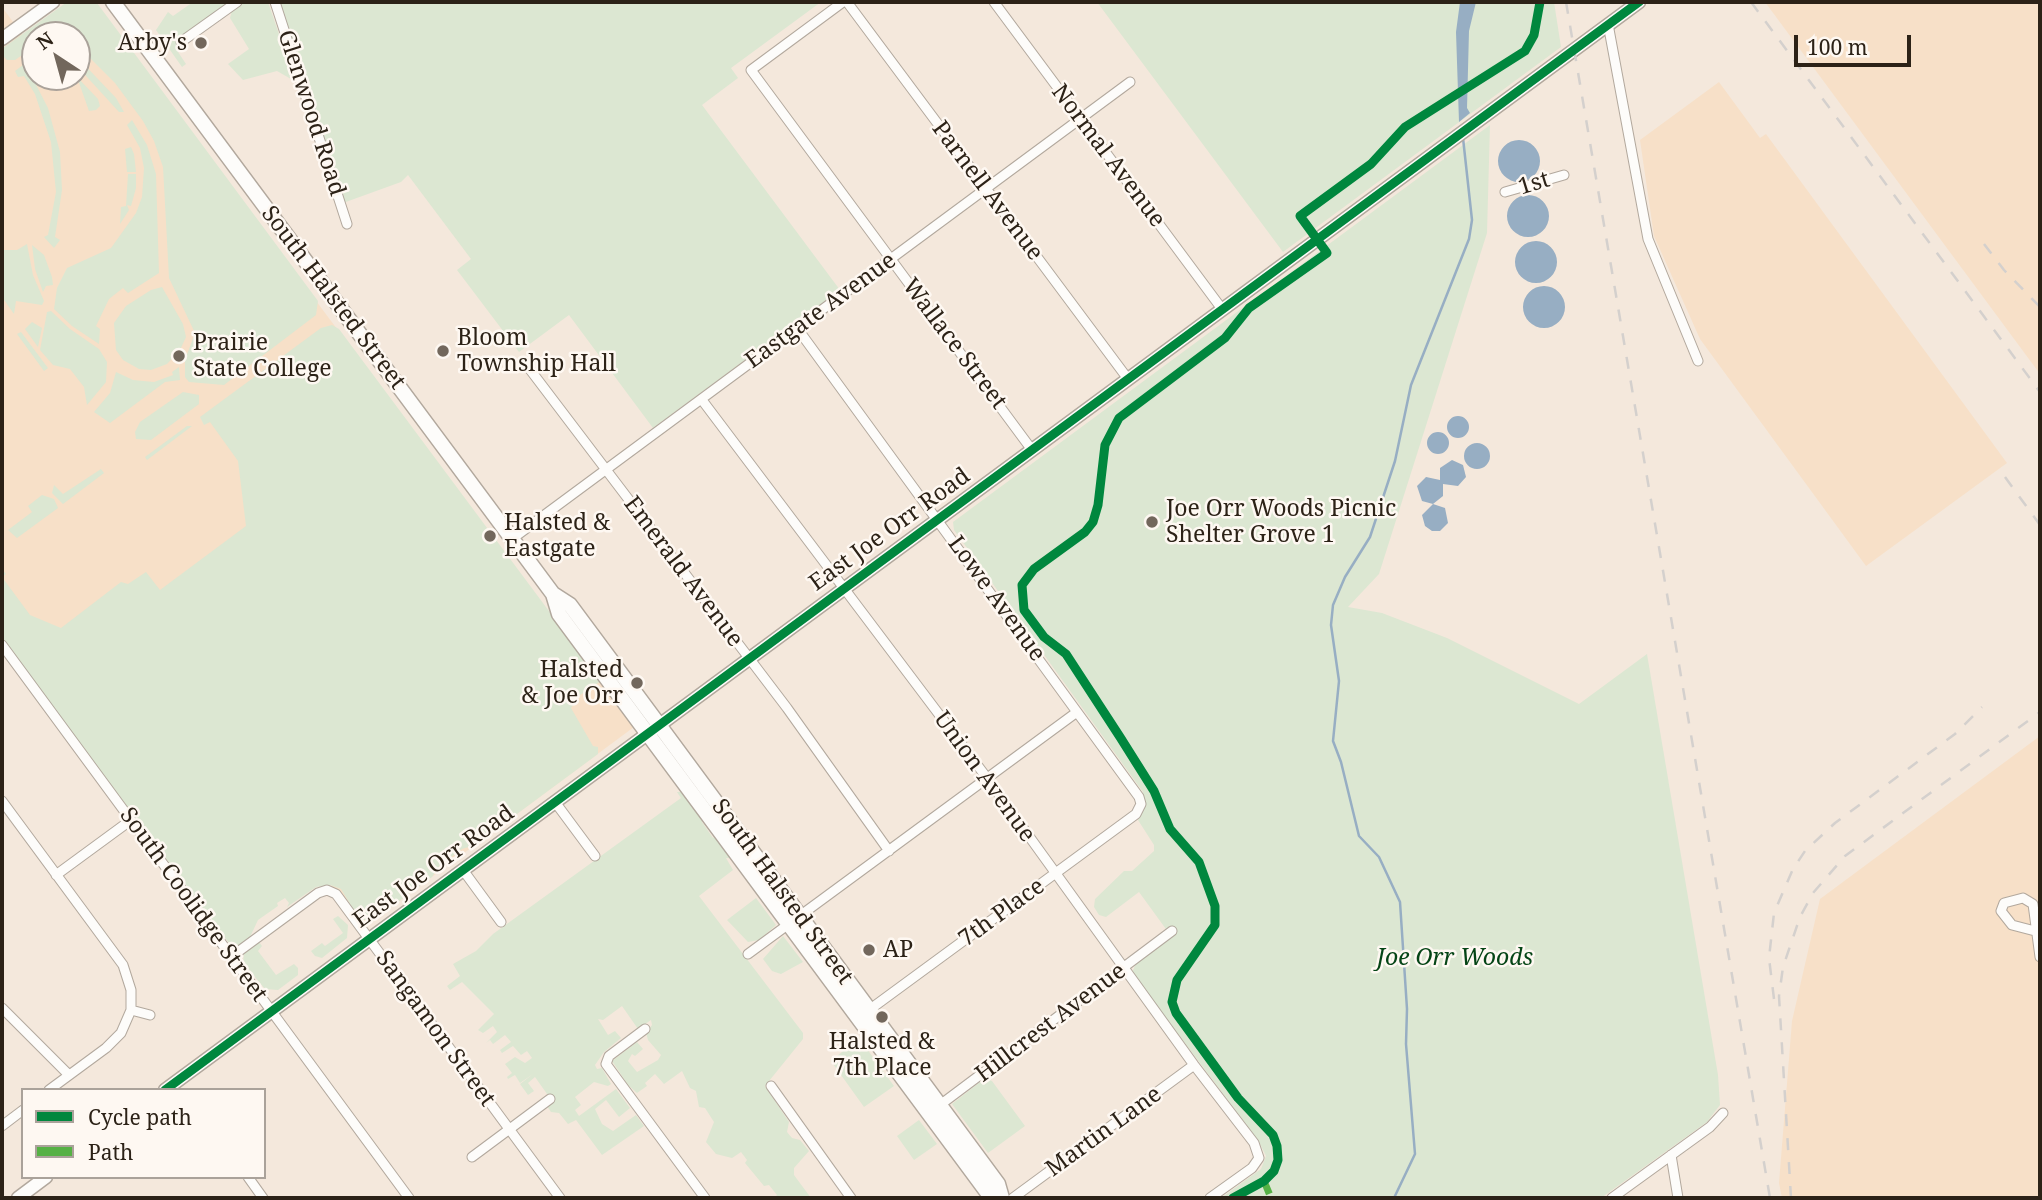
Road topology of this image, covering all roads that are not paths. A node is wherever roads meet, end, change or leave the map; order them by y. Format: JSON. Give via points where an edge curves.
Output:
{"nodes":[{"id":1,"x":53,"y":2,"type":"edge"},
{"id":2,"x":113,"y":2,"type":"edge"},
{"id":3,"x":237,"y":2,"type":"edge"},
{"id":4,"x":275,"y":2,"type":"edge"},
{"id":5,"x":845,"y":2,"type":"edge"},
{"id":6,"x":994,"y":2,"type":"edge"},
{"id":7,"x":1639,"y":2,"type":"edge"},
{"id":8,"x":1608,"y":24,"type":"junction"},
{"id":9,"x":2,"y":39,"type":"edge"},
{"id":10,"x":181,"y":42,"type":"dead end"},
{"id":11,"x":1130,"y":82,"type":"dead end"},
{"id":12,"x":1081,"y":119,"type":"junction"},
{"id":13,"x":1564,"y":175,"type":"dead end"},
{"id":14,"x":985,"y":190,"type":"junction"},
{"id":15,"x":1505,"y":192,"type":"dead end"},
{"id":16,"x":346,"y":224,"type":"dead end"},
{"id":17,"x":891,"y":259,"type":"junction"},
{"id":18,"x":1222,"y":309,"type":"junction"},
{"id":19,"x":797,"y":328,"type":"junction"},
{"id":20,"x":1699,"y":361,"type":"dead end"},
{"id":21,"x":525,"y":363,"type":"dead end"},
{"id":22,"x":1128,"y":379,"type":"junction"},
{"id":23,"x":702,"y":400,"type":"junction"},
{"id":24,"x":1032,"y":450,"type":"junction"},
{"id":25,"x":607,"y":470,"type":"junction"},
{"id":26,"x":938,"y":519,"type":"junction"},
{"id":27,"x":512,"y":539,"type":"junction"},
{"id":28,"x":844,"y":589,"type":"junction"},
{"id":29,"x":2,"y":645,"type":"edge"},
{"id":30,"x":749,"y":659,"type":"junction"},
{"id":31,"x":1077,"y":712,"type":"junction"},
{"id":32,"x":653,"y":729,"type":"junction"},
{"id":33,"x":987,"y":778,"type":"junction"},
{"id":34,"x":2,"y":801,"type":"edge"},
{"id":35,"x":555,"y":802,"type":"junction"},
{"id":36,"x":1141,"y":804,"type":"joint"},
{"id":37,"x":131,"y":820,"type":"junction"},
{"id":38,"x":889,"y":850,"type":"junction"},
{"id":39,"x":595,"y":856,"type":"dead end"},
{"id":40,"x":463,"y":870,"type":"junction"},
{"id":41,"x":1055,"y":874,"type":"junction"},
{"id":42,"x":56,"y":875,"type":"junction"},
{"id":43,"x":794,"y":919,"type":"junction"},
{"id":44,"x":501,"y":922,"type":"dead end"},
{"id":45,"x":1172,"y":931,"type":"dead end"},
{"id":46,"x":2035,"y":931,"type":"dead end"},
{"id":47,"x":369,"y":939,"type":"junction"},
{"id":48,"x":748,"y":954,"type":"dead end"},
{"id":49,"x":232,"y":957,"type":"junction"},
{"id":50,"x":2040,"y":957,"type":"edge"},
{"id":51,"x":1123,"y":968,"type":"junction"},
{"id":52,"x":2,"y":1008,"type":"edge"},
{"id":53,"x":131,"y":1010,"type":"junction"},
{"id":54,"x":271,"y":1011,"type":"junction"},
{"id":55,"x":864,"y":1014,"type":"junction"},
{"id":56,"x":150,"y":1015,"type":"dead end"},
{"id":57,"x":645,"y":1029,"type":"dead end"},
{"id":58,"x":1194,"y":1065,"type":"junction"},
{"id":59,"x":69,"y":1075,"type":"junction"},
{"id":60,"x":771,"y":1086,"type":"dead end"},
{"id":61,"x":52,"y":1088,"type":"edge"},
{"id":62,"x":168,"y":1088,"type":"edge"},
{"id":63,"x":550,"y":1099,"type":"dead end"},
{"id":64,"x":935,"y":1110,"type":"junction"},
{"id":65,"x":21,"y":1112,"type":"edge"},
{"id":66,"x":1723,"y":1113,"type":"dead end"},
{"id":67,"x":2,"y":1126,"type":"edge"},
{"id":68,"x":509,"y":1129,"type":"junction"},
{"id":69,"x":1671,"y":1155,"type":"junction"},
{"id":70,"x":472,"y":1157,"type":"dead end"},
{"id":71,"x":44,"y":1179,"type":"edge"},
{"id":72,"x":249,"y":1179,"type":"edge"},
{"id":73,"x":21,"y":1197,"type":"edge"},
{"id":74,"x":263,"y":1198,"type":"edge"},
{"id":75,"x":409,"y":1198,"type":"edge"},
{"id":76,"x":560,"y":1198,"type":"edge"},
{"id":77,"x":705,"y":1198,"type":"edge"},
{"id":78,"x":851,"y":1198,"type":"edge"},
{"id":79,"x":996,"y":1198,"type":"edge"},
{"id":80,"x":1002,"y":1198,"type":"edge"},
{"id":81,"x":1013,"y":1198,"type":"edge"},
{"id":82,"x":1210,"y":1198,"type":"edge"},
{"id":83,"x":1612,"y":1198,"type":"edge"},
{"id":84,"x":1678,"y":1198,"type":"edge"}],
"edges":[{"from":1,"to":9,"type":"street"},
{"from":2,"to":27,"type":"main road","name":"South Halsted Street"},
{"from":3,"to":10,"type":"street"},
{"from":4,"to":16,"type":"street","name":"Glenwood Road"},
{"from":5,"to":14,"type":"street","name":"Parnell Avenue"},
{"from":5,"to":17,"type":"street","name":"Wallace Street","via":[[751,70]]},
{"from":6,"to":12,"type":"street","name":"Normal Avenue"},
{"from":7,"to":8,"type":"street","name":"East Joe Orr Road"},
{"from":8,"to":18,"type":"street","name":"East Joe Orr Road"},
{"from":8,"to":20,"type":"street","via":[[1648,239]]},
{"from":11,"to":12,"type":"street","name":"Eastgate Avenue"},
{"from":12,"to":14,"type":"street","name":"Eastgate Avenue"},
{"from":12,"to":18,"type":"street","name":"Normal Avenue"},
{"from":13,"to":15,"type":"street","name":"1st"},
{"from":14,"to":17,"type":"street","name":"Eastgate Avenue"},
{"from":14,"to":22,"type":"street","name":"Parnell Avenue"},
{"from":17,"to":19,"type":"street","name":"Eastgate Avenue"},
{"from":17,"to":24,"type":"street","name":"Wallace Street"},
{"from":18,"to":22,"type":"street","name":"East Joe Orr Road"},
{"from":19,"to":23,"type":"street","name":"Eastgate Avenue"},
{"from":19,"to":26,"type":"street","name":"Lowe Avenue"},
{"from":21,"to":25,"type":"street","name":"Emerald Avenue"},
{"from":22,"to":24,"type":"street","name":"East Joe Orr Road"},
{"from":23,"to":25,"type":"street","name":"Eastgate Avenue"},
{"from":23,"to":28,"type":"street","name":"Union Avenue"},
{"from":24,"to":26,"type":"street","name":"East Joe Orr Road"},
{"from":25,"to":27,"type":"street","name":"Eastgate Avenue"},
{"from":25,"to":30,"type":"street","name":"Emerald Avenue"},
{"from":26,"to":28,"type":"street","name":"East Joe Orr Road"},
{"from":26,"to":31,"type":"street","name":"Lowe Avenue"},
{"from":27,"to":32,"type":"main road","name":"South Halsted Street","via":[[553,594],[559,614]]},
{"from":28,"to":30,"type":"street","name":"East Joe Orr Road"},
{"from":28,"to":33,"type":"street","name":"Union Avenue"},
{"from":29,"to":37,"type":"street","name":"South Coolidge Street"},
{"from":30,"to":32,"type":"street","name":"East Joe Orr Road"},
{"from":30,"to":38,"type":"street","name":"Emerald Avenue"},
{"from":31,"to":33,"type":"street"},
{"from":31,"to":36,"type":"street","name":"Lowe Avenue"},
{"from":32,"to":35,"type":"street","name":"East Joe Orr Road"},
{"from":32,"to":43,"type":"main road","name":"South Halsted Street"},
{"from":33,"to":38,"type":"street"},
{"from":33,"to":41,"type":"street","name":"Union Avenue"},
{"from":34,"to":42,"type":"street"},
{"from":35,"to":39,"type":"street"},
{"from":35,"to":40,"type":"street","name":"East Joe Orr Road"},
{"from":36,"to":41,"type":"street","name":"7th Place","via":[[1136,814]]},
{"from":37,"to":42,"type":"street"},
{"from":37,"to":49,"type":"street","name":"South Coolidge Street"},
{"from":38,"to":43,"type":"street"},
{"from":40,"to":44,"type":"street"},
{"from":40,"to":47,"type":"street","name":"East Joe Orr Road"},
{"from":41,"to":51,"type":"street","name":"Union Avenue"},
{"from":41,"to":55,"type":"street","name":"7th Place"},
{"from":42,"to":53,"type":"street","via":[[123,965],[131,990]]},
{"from":43,"to":48,"type":"street"},
{"from":43,"to":55,"type":"main road","name":"South Halsted Street"},
{"from":45,"to":51,"type":"street","name":"Hillcrest Avenue"},
{"from":46,"to":50,"type":"street"},
{"from":47,"to":49,"type":"street","name":"Sangamon Street","via":[[336,894],[327,890],[318,892]]},
{"from":47,"to":54,"type":"street","name":"East Joe Orr Road"},
{"from":47,"to":68,"type":"street","name":"Sangamon Street"},
{"from":49,"to":54,"type":"street","name":"South Coolidge Street"},
{"from":51,"to":58,"type":"street","name":"Union Avenue"},
{"from":51,"to":64,"type":"street","name":"Hillcrest Avenue"},
{"from":52,"to":59,"type":"street"},
{"from":53,"to":56,"type":"street"},
{"from":53,"to":59,"type":"street","via":[[121,1033]]},
{"from":54,"to":62,"type":"street","name":"East Joe Orr Road"},
{"from":54,"to":75,"type":"street","name":"South Coolidge Street"},
{"from":55,"to":64,"type":"main road","name":"South Halsted Street"},
{"from":57,"to":77,"type":"street","via":[[606,1060]]},
{"from":58,"to":81,"type":"street","name":"Martin Lane"},
{"from":58,"to":82,"type":"street","name":"Union Avenue","via":[[1254,1143],[1259,1158]]},
{"from":59,"to":61,"type":"street"},
{"from":60,"to":78,"type":"street"},
{"from":63,"to":68,"type":"street"},
{"from":64,"to":79,"type":"main road","name":"South Halsted Street","via":[[987,1192]]},
{"from":64,"to":80,"type":"main road","name":"South Halsted Street","via":[[998,1184]]},
{"from":65,"to":67,"type":"street"},
{"from":66,"to":69,"type":"street"},
{"from":68,"to":70,"type":"street"},
{"from":68,"to":76,"type":"street","name":"Sangamon Street"},
{"from":69,"to":83,"type":"street"},
{"from":69,"to":84,"type":"street"},
{"from":71,"to":73,"type":"street"},
{"from":72,"to":74,"type":"street"}]}
